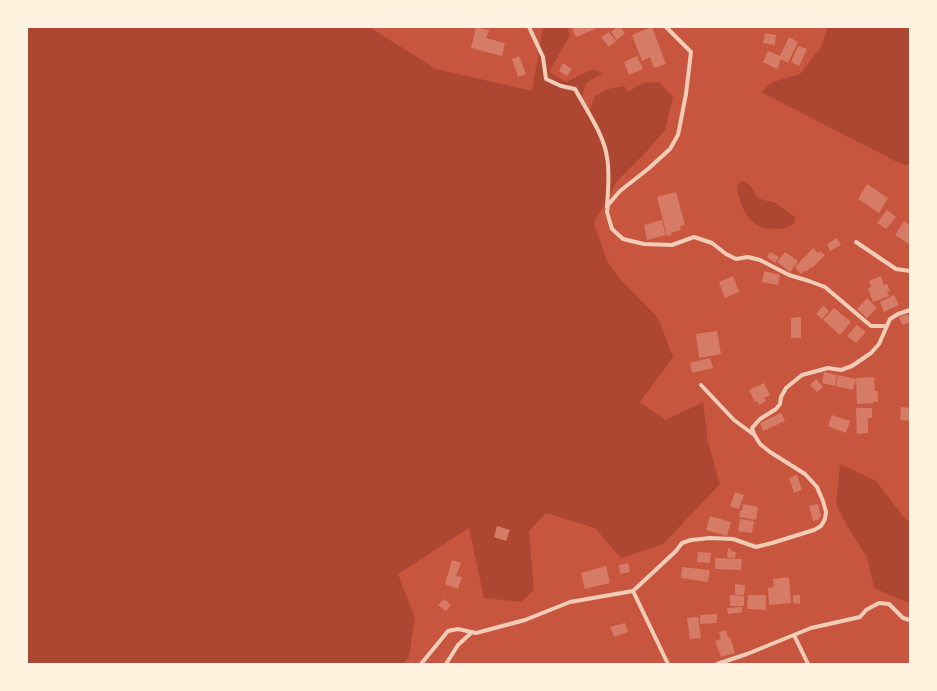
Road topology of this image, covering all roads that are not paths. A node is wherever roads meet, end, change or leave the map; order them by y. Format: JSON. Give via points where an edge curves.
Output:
{"nodes":[{"id":1,"x":529,"y":27,"type":"edge"},
{"id":2,"x":666,"y":27,"type":"edge"},
{"id":3,"x":607,"y":209,"type":"junction"},
{"id":4,"x":856,"y":242,"type":"dead end"},
{"id":5,"x":910,"y":272,"type":"edge"},
{"id":6,"x":910,"y":310,"type":"edge"},
{"id":7,"x":888,"y":326,"type":"junction"},
{"id":8,"x":701,"y":386,"type":"dead end"},
{"id":9,"x":754,"y":434,"type":"junction"},
{"id":10,"x":633,"y":591,"type":"junction"},
{"id":11,"x":910,"y":620,"type":"edge"},
{"id":12,"x":471,"y":633,"type":"junction"},
{"id":13,"x":794,"y":635,"type":"junction"},
{"id":14,"x":421,"y":664,"type":"edge"},
{"id":15,"x":446,"y":664,"type":"edge"},
{"id":16,"x":668,"y":664,"type":"edge"},
{"id":17,"x":717,"y":664,"type":"edge"},
{"id":18,"x":808,"y":664,"type":"edge"}],
"edges":[{"from":1,"to":3,"type":"street","via":[[543,57],[546,79],[575,89],[600,135],[607,155],[609,173]]},
{"from":2,"to":3,"type":"street","via":[[691,52],[678,135],[670,149],[620,191]]},
{"from":3,"to":7,"type":"street","via":[[612,229],[623,239],[644,244],[672,245],[694,238],[706,241],[736,259],[748,257],[760,260],[789,275],[825,288],[871,326]]},
{"from":4,"to":5,"type":"street","via":[[896,269]]},
{"from":6,"to":7,"type":"street","via":[[890,319]]},
{"from":7,"to":9,"type":"street","via":[[883,338],[871,353],[852,366],[841,370],[828,368],[802,375],[786,388],[776,409],[760,419],[752,428]]},
{"from":8,"to":9,"type":"street","via":[[734,420]]},
{"from":9,"to":10,"type":"street","via":[[760,444],[805,474],[817,487],[826,512],[821,526],[756,547],[733,540],[710,538],[682,543]]},
{"from":10,"to":12,"type":"street","via":[[570,602],[525,620],[476,634]]},
{"from":10,"to":16,"type":"street"},
{"from":11,"to":13,"type":"street","via":[[903,618],[888,604],[879,603],[850,620],[811,628]]},
{"from":12,"to":14,"type":"street","via":[[458,629],[448,631]]},
{"from":12,"to":15,"type":"street","via":[[458,645]]},
{"from":13,"to":17,"type":"street"},
{"from":13,"to":18,"type":"street"}]}
